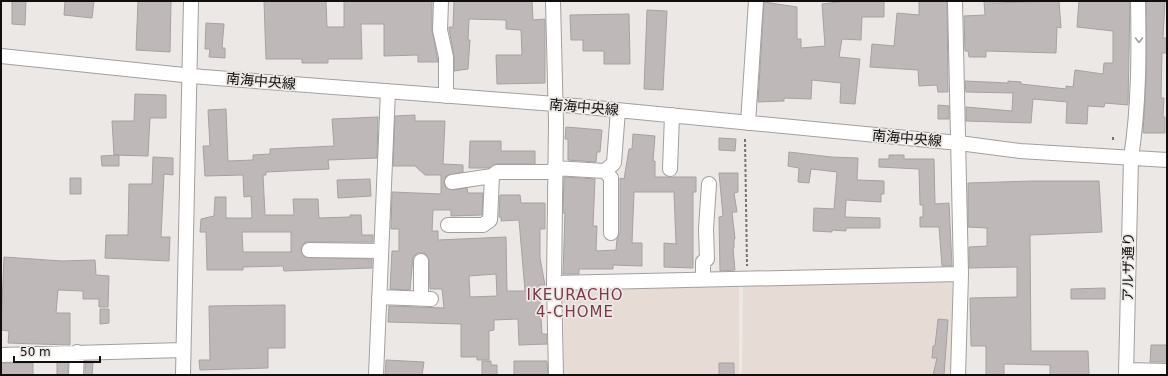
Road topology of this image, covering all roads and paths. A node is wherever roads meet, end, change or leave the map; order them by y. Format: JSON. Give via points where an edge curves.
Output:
{"nodes":[{"id":1,"x":191,"y":1,"type":"edge"},
{"id":2,"x":441,"y":1,"type":"edge"},
{"id":3,"x":553,"y":1,"type":"edge"},
{"id":4,"x":756,"y":1,"type":"edge"},
{"id":5,"x":955,"y":1,"type":"edge"},
{"id":6,"x":1138,"y":1,"type":"edge"},
{"id":7,"x":1,"y":56,"type":"edge"},
{"id":8,"x":190,"y":75,"type":"junction"},
{"id":9,"x":388,"y":92,"type":"junction"},
{"id":10,"x":446,"y":96,"type":"junction"},
{"id":11,"x":555,"y":104,"type":"junction"},
{"id":12,"x":618,"y":110,"type":"junction"},
{"id":13,"x":672,"y":115,"type":"junction"},
{"id":14,"x":748,"y":123,"type":"junction"},
{"id":15,"x":1113,"y":137,"type":"dead end"},
{"id":16,"x":745,"y":139,"type":"dead end"},
{"id":17,"x":1113,"y":140,"type":"dead end"},
{"id":18,"x":959,"y":143,"type":"junction"},
{"id":19,"x":1131,"y":158,"type":"junction"},
{"id":20,"x":1167,"y":160,"type":"edge"},
{"id":21,"x":670,"y":169,"type":"dead end"},
{"id":22,"x":554,"y":170,"type":"junction"},
{"id":23,"x":605,"y":171,"type":"junction"},
{"id":24,"x":492,"y":176,"type":"junction"},
{"id":25,"x":452,"y":182,"type":"dead end"},
{"id":26,"x":709,"y":184,"type":"dead end"},
{"id":27,"x":448,"y":225,"type":"dead end"},
{"id":28,"x":611,"y":234,"type":"dead end"},
{"id":29,"x":309,"y":250,"type":"dead end"},
{"id":30,"x":381,"y":251,"type":"junction"},
{"id":31,"x":421,"y":261,"type":"dead end"},
{"id":32,"x":961,"y":274,"type":"junction"},
{"id":33,"x":748,"y":279,"type":"junction"},
{"id":34,"x":702,"y":280,"type":"junction"},
{"id":35,"x":554,"y":283,"type":"junction"},
{"id":36,"x":380,"y":297,"type":"junction"},
{"id":37,"x":183,"y":350,"type":"junction"},
{"id":38,"x":77,"y":352,"type":"junction"},
{"id":39,"x":1,"y":355,"type":"edge"},
{"id":40,"x":1167,"y":371,"type":"edge"},
{"id":41,"x":1126,"y":373,"type":"edge"},
{"id":42,"x":76,"y":375,"type":"edge"},
{"id":43,"x":183,"y":375,"type":"edge"},
{"id":44,"x":376,"y":375,"type":"edge"},
{"id":45,"x":556,"y":375,"type":"edge"},
{"id":46,"x":958,"y":375,"type":"edge"}],
"edges":[{"from":1,"to":8,"type":"street"},
{"from":2,"to":10,"type":"street","via":[[440,30],[446,57]]},
{"from":3,"to":11,"type":"street"},
{"from":4,"to":14,"type":"street"},
{"from":5,"to":18,"type":"street"},
{"from":6,"to":19,"type":"street","name":"アルザ通り","one_way":true,"via":[[1139,64],[1136,127]]},
{"from":7,"to":8,"type":"street","name":"南海中央線"},
{"from":8,"to":9,"type":"street","name":"南海中央線"},
{"from":8,"to":37,"type":"street"},
{"from":9,"to":10,"type":"street","name":"南海中央線"},
{"from":9,"to":30,"type":"street"},
{"from":10,"to":11,"type":"street","name":"南海中央線"},
{"from":11,"to":12,"type":"street","name":"南海中央線"},
{"from":11,"to":22,"type":"street"},
{"from":12,"to":13,"type":"street","name":"南海中央線"},
{"from":12,"to":23,"type":"street","via":[[614,163]]},
{"from":13,"to":14,"type":"street","name":"南海中央線"},
{"from":13,"to":21,"type":"street"},
{"from":14,"to":18,"type":"street","name":"南海中央線"},
{"from":15,"to":17,"type":"path"},
{"from":16,"to":33,"type":"path"},
{"from":18,"to":19,"type":"street","name":"南海中央線","via":[[1020,151]]},
{"from":18,"to":32,"type":"street"},
{"from":19,"to":20,"type":"street","name":"南海中央線"},
{"from":19,"to":41,"type":"street","name":"アルザ通り"},
{"from":22,"to":23,"type":"street"},
{"from":22,"to":24,"type":"street","via":[[497,172]]},
{"from":22,"to":35,"type":"street"},
{"from":23,"to":28,"type":"street","via":[[611,178]]},
{"from":24,"to":25,"type":"street"},
{"from":24,"to":27,"type":"street","via":[[490,220],[483,225]]},
{"from":26,"to":34,"type":"street","via":[[707,259],[703,262]]},
{"from":29,"to":30,"type":"street"},
{"from":30,"to":36,"type":"street"},
{"from":31,"to":36,"type":"street","via":[[426,299]]},
{"from":32,"to":33,"type":"street"},
{"from":32,"to":46,"type":"street"},
{"from":33,"to":34,"type":"street"},
{"from":34,"to":35,"type":"street"},
{"from":35,"to":45,"type":"street"},
{"from":36,"to":44,"type":"street"},
{"from":37,"to":38,"type":"street"},
{"from":37,"to":43,"type":"street"},
{"from":38,"to":39,"type":"street"},
{"from":38,"to":42,"type":"street"},
{"from":40,"to":41,"type":"street"}]}
